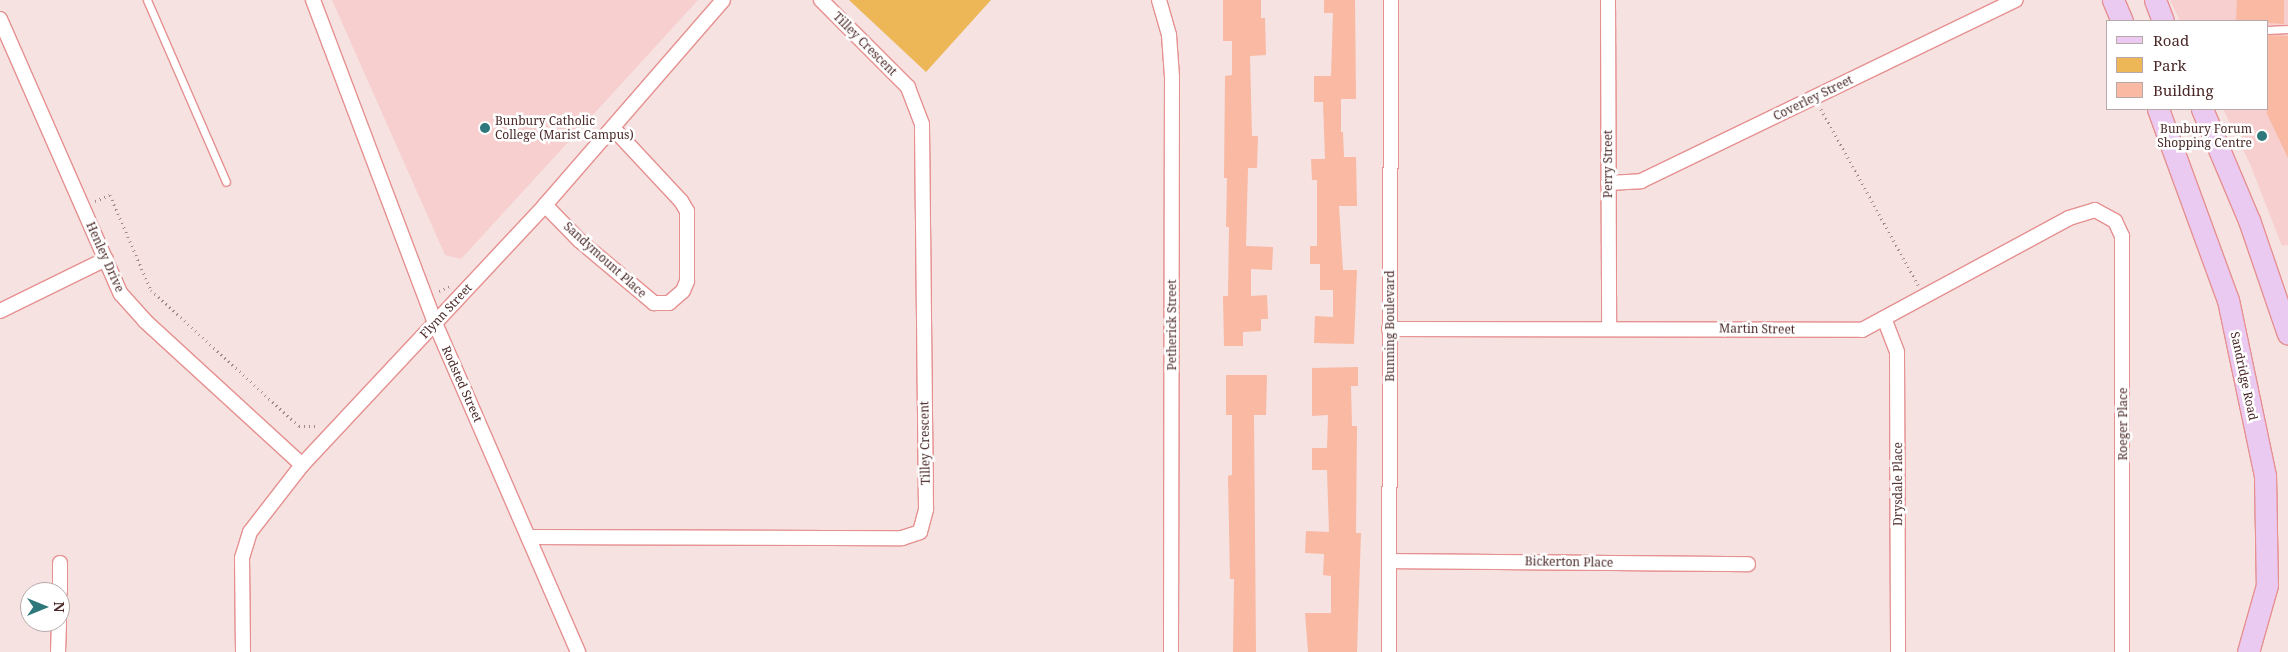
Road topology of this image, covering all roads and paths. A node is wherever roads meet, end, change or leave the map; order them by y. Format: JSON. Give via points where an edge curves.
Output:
{"nodes":[{"id":1,"x":147,"y":0,"type":"edge"},
{"id":2,"x":314,"y":0,"type":"edge"},
{"id":3,"x":723,"y":0,"type":"edge"},
{"id":4,"x":821,"y":0,"type":"edge"},
{"id":5,"x":1159,"y":0,"type":"edge"},
{"id":6,"x":1391,"y":0,"type":"edge"},
{"id":7,"x":1608,"y":0,"type":"edge"},
{"id":8,"x":2016,"y":0,"type":"edge"},
{"id":9,"x":2113,"y":0,"type":"edge"},
{"id":10,"x":2155,"y":0,"type":"edge"},
{"id":11,"x":0,"y":19,"type":"edge"},
{"id":12,"x":2122,"y":20,"type":"edge"},
{"id":13,"x":2163,"y":20,"type":"edge"},
{"id":14,"x":2288,"y":29,"type":"edge"},
{"id":15,"x":2268,"y":30,"type":"edge"},
{"id":16,"x":1814,"y":97,"type":"junction"},
{"id":17,"x":2158,"y":110,"type":"edge"},
{"id":18,"x":2202,"y":110,"type":"edge"},
{"id":19,"x":613,"y":128,"type":"junction"},
{"id":20,"x":226,"y":182,"type":"dead end"},
{"id":21,"x":1608,"y":183,"type":"junction"},
{"id":22,"x":545,"y":205,"type":"junction"},
{"id":23,"x":82,"y":206,"type":"junction"},
{"id":24,"x":2095,"y":210,"type":"joint"},
{"id":25,"x":106,"y":259,"type":"junction"},
{"id":26,"x":458,"y":286,"type":"dead end"},
{"id":27,"x":1924,"y":296,"type":"junction"},
{"id":28,"x":426,"y":300,"type":"junction"},
{"id":29,"x":0,"y":311,"type":"edge"},
{"id":30,"x":1884,"y":318,"type":"junction"},
{"id":31,"x":435,"y":324,"type":"junction"},
{"id":32,"x":1609,"y":328,"type":"junction"},
{"id":33,"x":1389,"y":329,"type":"junction"},
{"id":34,"x":2288,"y":334,"type":"edge"},
{"id":35,"x":324,"y":422,"type":"dead end"},
{"id":36,"x":302,"y":465,"type":"junction"},
{"id":37,"x":529,"y":537,"type":"junction"},
{"id":38,"x":1389,"y":561,"type":"junction"},
{"id":39,"x":60,"y":563,"type":"dead end"},
{"id":40,"x":1748,"y":564,"type":"dead end"},
{"id":41,"x":60,"y":582,"type":"edge"},
{"id":42,"x":59,"y":632,"type":"edge"},
{"id":43,"x":58,"y":652,"type":"edge"},
{"id":44,"x":243,"y":652,"type":"edge"},
{"id":45,"x":578,"y":652,"type":"edge"},
{"id":46,"x":1171,"y":652,"type":"edge"},
{"id":47,"x":1389,"y":652,"type":"edge"},
{"id":48,"x":1898,"y":652,"type":"edge"},
{"id":49,"x":2122,"y":652,"type":"edge"},
{"id":50,"x":2248,"y":652,"type":"edge"}],
"edges":[{"from":1,"to":20,"type":"lane"},
{"from":2,"to":28,"type":"street","name":"Rodsted Street"},
{"from":3,"to":19,"type":"street","name":"Flynn Street"},
{"from":4,"to":37,"type":"street","name":"Tilley Crescent","via":[[908,87],[922,124],[926,509],[920,532],[902,538]]},
{"from":5,"to":46,"type":"street","name":"Petherick Street","via":[[1169,35],[1172,77]]},
{"from":6,"to":33,"type":"street","name":"Bunning Boulevard"},
{"from":7,"to":21,"type":"street","name":"Perry Street"},
{"from":8,"to":16,"type":"street","name":"Coverley Street"},
{"from":9,"to":12,"type":"main road"},
{"from":10,"to":13,"type":"main road"},
{"from":11,"to":23,"type":"street","name":"Henley Drive"},
{"from":14,"to":15,"type":"lane"},
{"from":16,"to":21,"type":"street","name":"Coverley Street","via":[[1641,181]]},
{"from":16,"to":27,"type":"path"},
{"from":17,"to":50,"type":"main road","name":"Sandridge Road","via":[[2228,300],[2265,475],[2267,585]]},
{"from":18,"to":34,"type":"main road","via":[[2249,220]]},
{"from":19,"to":22,"type":"street","name":"Flynn Street"},
{"from":19,"to":22,"type":"street","name":"Sandymount Place","via":[[681,200],[687,211],[687,281],[683,290],[669,303],[654,303],[580,240]]},
{"from":21,"to":32,"type":"street","name":"Perry Street"},
{"from":22,"to":31,"type":"street","name":"Flynn Street"},
{"from":23,"to":25,"type":"street","name":"Henley Drive"},
{"from":23,"to":35,"type":"path","via":[[110,195],[150,290],[299,426],[308,428]]},
{"from":24,"to":27,"type":"street","name":"Martin Street","via":[[2069,218]]},
{"from":24,"to":49,"type":"street","name":"Roeger Place","via":[[2115,221],[2122,236]]},
{"from":25,"to":29,"type":"street"},
{"from":25,"to":36,"type":"street","name":"Henley Drive","via":[[121,294],[145,322]]},
{"from":26,"to":28,"type":"path","via":[[446,285]]},
{"from":27,"to":30,"type":"street","name":"Martin Street"},
{"from":28,"to":31,"type":"street","name":"Rodsted Street"},
{"from":30,"to":32,"type":"street","name":"Martin Street","via":[[1862,330]]},
{"from":30,"to":48,"type":"street","name":"Drysdale Place","via":[[1897,352]]},
{"from":31,"to":36,"type":"street","name":"Flynn Street"},
{"from":31,"to":37,"type":"street","name":"Rodsted Street"},
{"from":32,"to":33,"type":"street","name":"Martin Street"},
{"from":33,"to":38,"type":"street","name":"Bunning Boulevard"},
{"from":36,"to":44,"type":"street","name":"Flynn Street","via":[[250,532],[245,547]]},
{"from":37,"to":45,"type":"street","name":"Rodsted Street"},
{"from":38,"to":40,"type":"street","name":"Bickerton Place"},
{"from":38,"to":47,"type":"street","name":"Bunning Boulevard"},
{"from":39,"to":41,"type":"street"},
{"from":42,"to":43,"type":"street"}]}
